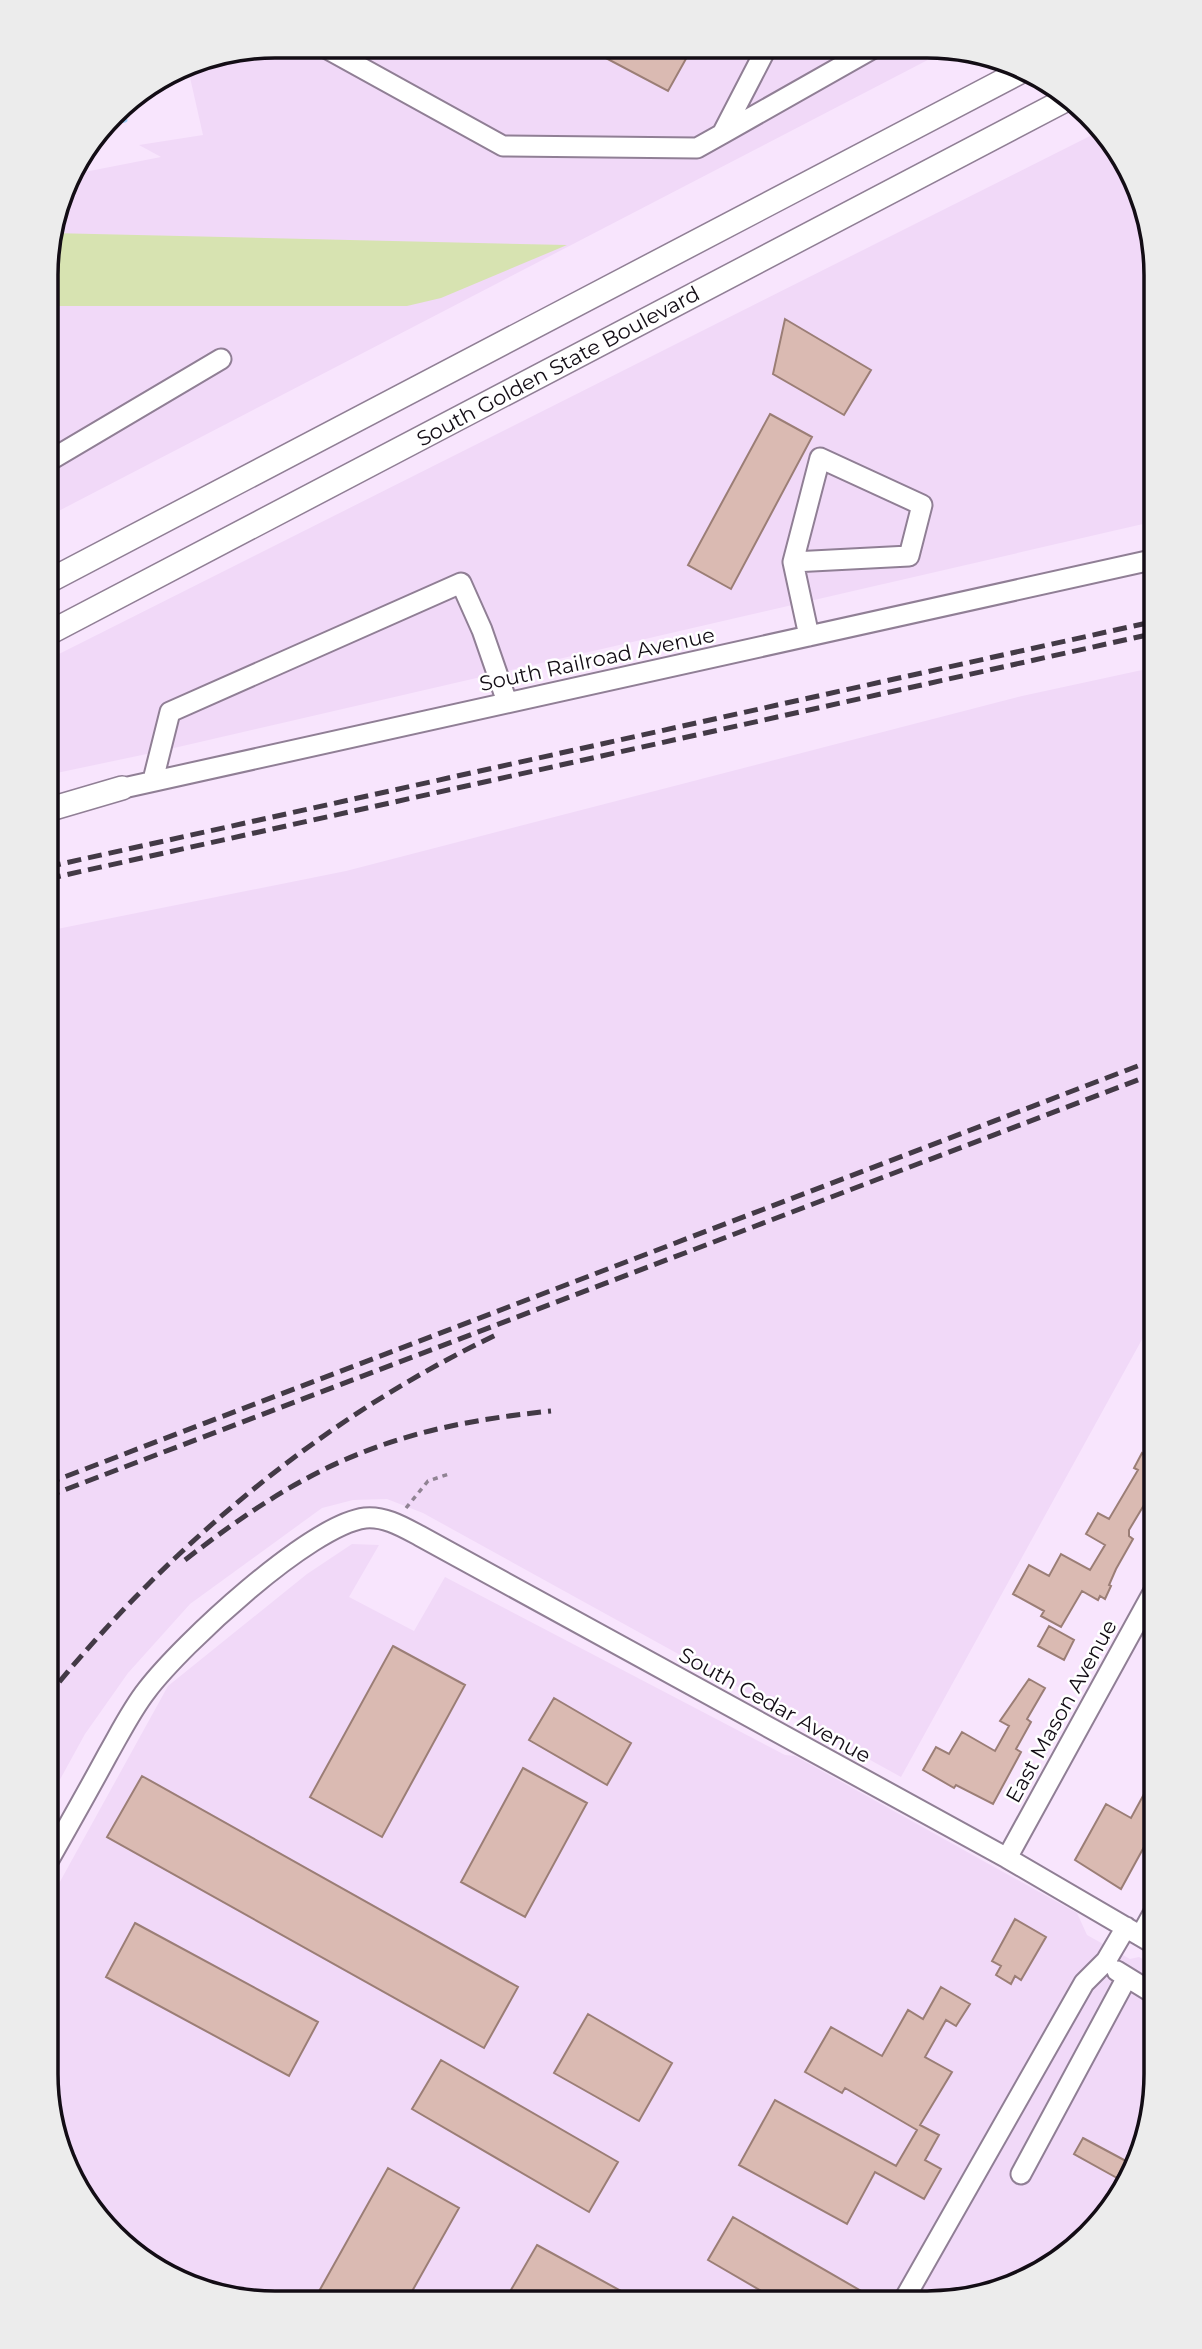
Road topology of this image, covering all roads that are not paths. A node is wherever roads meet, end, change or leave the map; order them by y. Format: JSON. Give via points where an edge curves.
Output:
{"nodes":[{"id":1,"x":344,"y":58,"type":"edge"},
{"id":2,"x":761,"y":58,"type":"edge"},
{"id":3,"x":856,"y":58,"type":"edge"},
{"id":4,"x":1013,"y":76,"type":"edge"},
{"id":5,"x":1059,"y":103,"type":"edge"},
{"id":6,"x":722,"y":134,"type":"junction"},
{"id":7,"x":221,"y":359,"type":"dead end"},
{"id":8,"x":58,"y":455,"type":"edge"},
{"id":9,"x":793,"y":562,"type":"junction"},
{"id":10,"x":1144,"y":562,"type":"edge"},
{"id":11,"x":58,"y":576,"type":"edge"},
{"id":12,"x":58,"y":628,"type":"edge"},
{"id":13,"x":809,"y":636,"type":"junction"},
{"id":14,"x":507,"y":702,"type":"junction"},
{"id":15,"x":153,"y":780,"type":"junction"},
{"id":16,"x":122,"y":788,"type":"junction"},
{"id":17,"x":58,"y":802,"type":"edge"},
{"id":18,"x":58,"y":807,"type":"edge"},
{"id":19,"x":1144,"y":1609,"type":"edge"},
{"id":20,"x":58,"y":1844,"type":"edge"},
{"id":21,"x":1007,"y":1858,"type":"junction"},
{"id":22,"x":1141,"y":1936,"type":"edge"},
{"id":23,"x":1106,"y":1961,"type":"junction"},
{"id":24,"x":1126,"y":1979,"type":"junction"},
{"id":25,"x":1144,"y":1989,"type":"edge"},
{"id":26,"x":1021,"y":2174,"type":"dead end"},
{"id":27,"x":909,"y":2291,"type":"edge"}],
"edges":[{"from":1,"to":6,"type":"street","via":[[503,146],[697,148]]},
{"from":2,"to":6,"type":"street"},
{"from":3,"to":6,"type":"street"},
{"from":4,"to":11,"type":"main road"},
{"from":5,"to":12,"type":"main road","name":"South Golden State Boulevard"},
{"from":7,"to":8,"type":"street"},
{"from":9,"to":9,"type":"street","via":[[909,556],[922,505],[820,458]]},
{"from":9,"to":13,"type":"street"},
{"from":10,"to":13,"type":"street","name":"South Railroad Avenue"},
{"from":13,"to":14,"type":"street","name":"South Railroad Avenue"},
{"from":14,"to":15,"type":"street","name":"South Railroad Avenue"},
{"from":14,"to":15,"type":"street","via":[[461,583],[170,712]]},
{"from":15,"to":16,"type":"street","name":"South Railroad Avenue"},
{"from":16,"to":17,"type":"street","name":"South Railroad Avenue"},
{"from":16,"to":18,"type":"main road"},
{"from":19,"to":21,"type":"street","name":"East Mason Avenue"},
{"from":20,"to":21,"type":"street","name":"South Cedar Avenue","via":[[145,1692],[169,1664],[204,1628],[311,1541],[339,1525],[366,1518],[398,1524]]},
{"from":21,"to":22,"type":"street","name":"South Cedar Avenue"},
{"from":22,"to":23,"type":"street"},
{"from":23,"to":24,"type":"street"},
{"from":23,"to":27,"type":"street","via":[[1084,1983]]},
{"from":24,"to":25,"type":"street"},
{"from":24,"to":26,"type":"street"}]}
